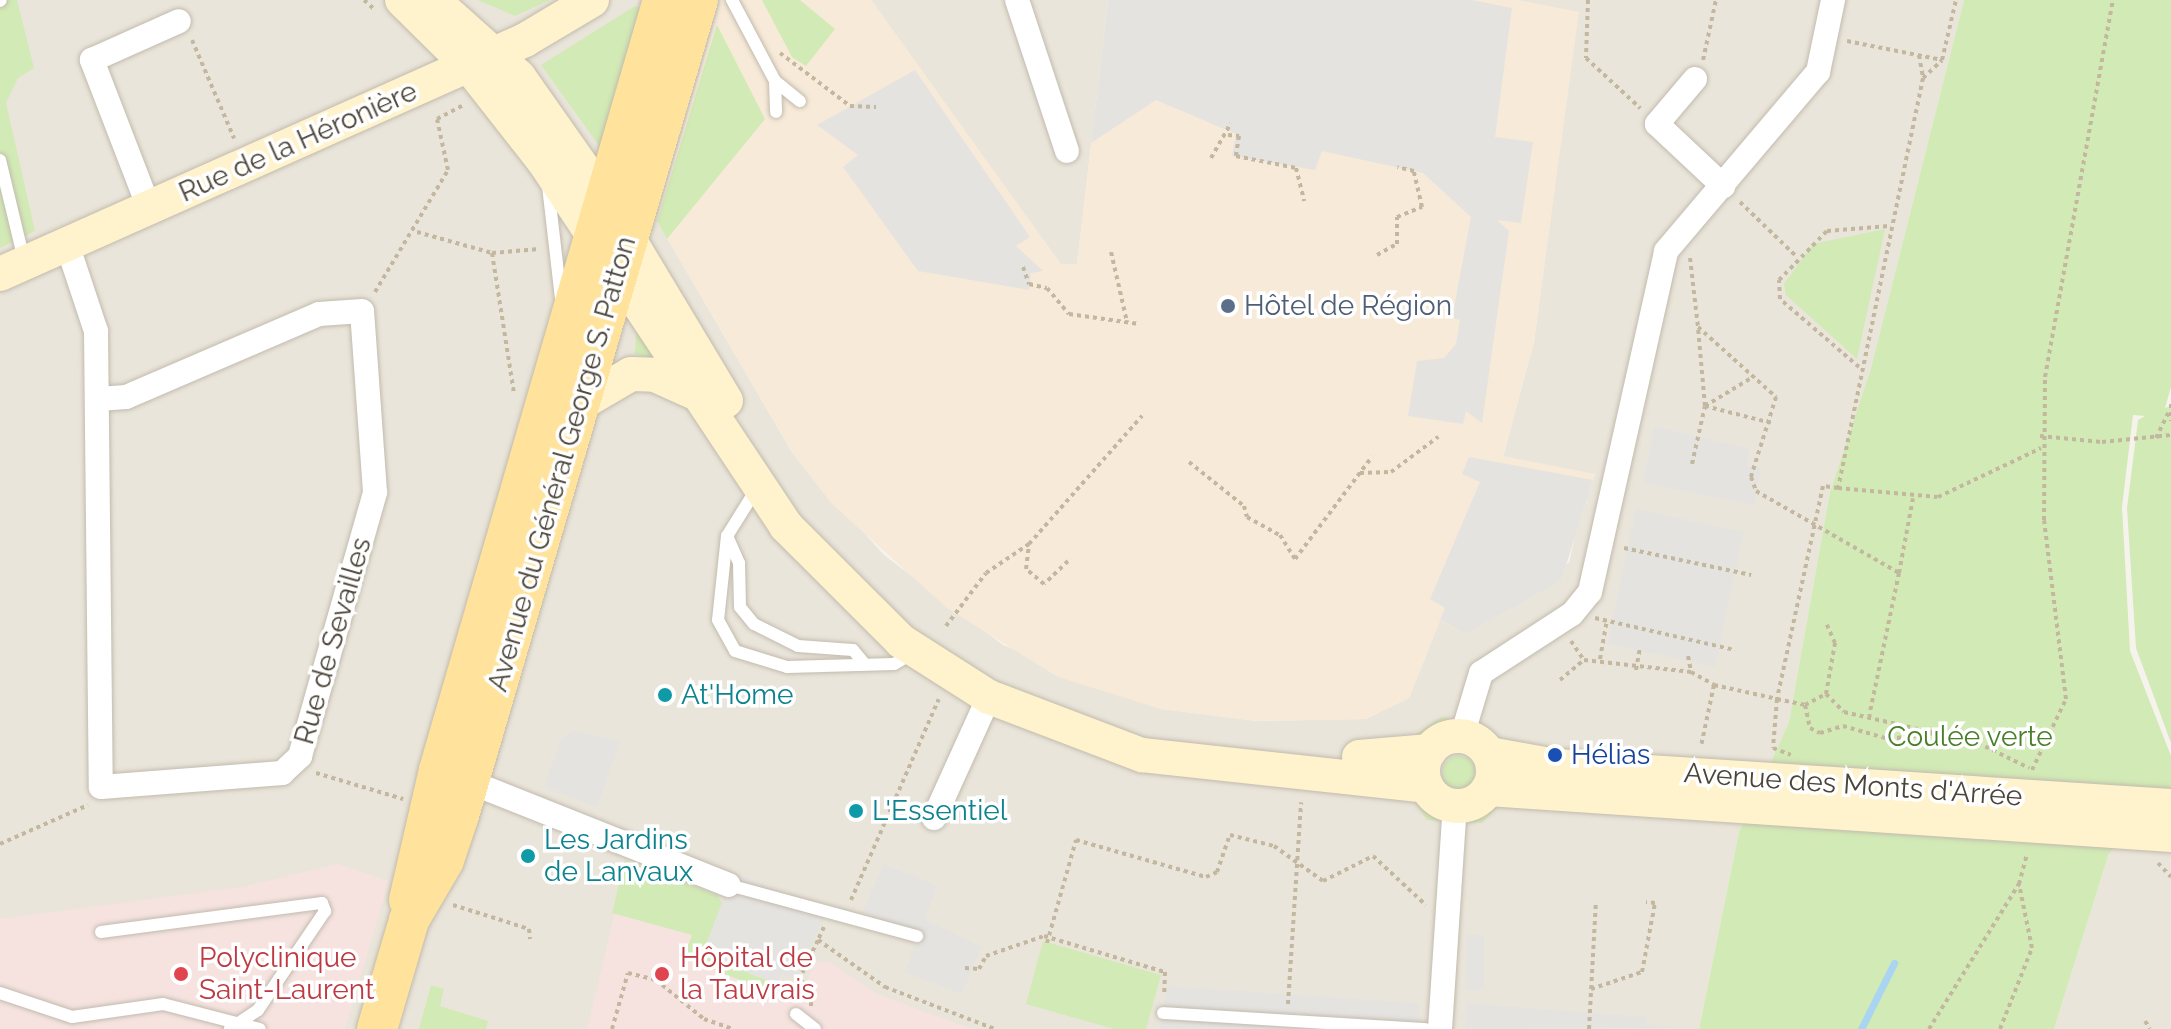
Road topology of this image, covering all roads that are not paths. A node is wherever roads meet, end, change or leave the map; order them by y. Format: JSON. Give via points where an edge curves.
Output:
{"nodes":[{"id":1,"x":402,"y":0,"type":"edge"},
{"id":2,"x":433,"y":0,"type":"edge"},
{"id":3,"x":592,"y":0,"type":"edge"},
{"id":4,"x":663,"y":0,"type":"edge"},
{"id":5,"x":698,"y":0,"type":"edge"},
{"id":6,"x":732,"y":0,"type":"edge"},
{"id":7,"x":1017,"y":0,"type":"edge"},
{"id":8,"x":1833,"y":0,"type":"edge"},
{"id":9,"x":179,"y":21,"type":"road end"},
{"id":10,"x":482,"y":59,"type":"junction"},
{"id":11,"x":1695,"y":79,"type":"road end"},
{"id":12,"x":775,"y":81,"type":"junction"},
{"id":13,"x":800,"y":101,"type":"dead end"},
{"id":14,"x":776,"y":112,"type":"dead end"},
{"id":15,"x":1067,"y":151,"type":"dead end"},
{"id":16,"x":0,"y":160,"type":"edge"},
{"id":17,"x":545,"y":163,"type":"junction"},
{"id":18,"x":1723,"y":186,"type":"junction"},
{"id":19,"x":606,"y":201,"type":"junction"},
{"id":20,"x":149,"y":208,"type":"junction"},
{"id":21,"x":611,"y":239,"type":"junction"},
{"id":22,"x":67,"y":244,"type":"junction"},
{"id":23,"x":13,"y":269,"type":"edge"},
{"id":24,"x":615,"y":275,"type":"junction"},
{"id":25,"x":572,"y":317,"type":"junction"},
{"id":26,"x":694,"y":392,"type":"junction"},
{"id":27,"x":98,"y":399,"type":"junction"},
{"id":28,"x":578,"y":405,"type":"junction"},
{"id":29,"x":757,"y":488,"type":"junction"},
{"id":30,"x":727,"y":536,"type":"junction"},
{"id":31,"x":916,"y":651,"type":"junction"},
{"id":32,"x":864,"y":663,"type":"junction"},
{"id":33,"x":989,"y":697,"type":"junction"},
{"id":34,"x":1475,"y":745,"type":"junction"},
{"id":35,"x":1430,"y":751,"type":"junction"},
{"id":36,"x":446,"y":786,"type":"junction"},
{"id":37,"x":1426,"y":786,"type":"junction"},
{"id":38,"x":1488,"y":789,"type":"junction"},
{"id":39,"x":2030,"y":798,"type":"junction"},
{"id":40,"x":1455,"y":806,"type":"junction"},
{"id":41,"x":2171,"y":806,"type":"edge"},
{"id":42,"x":934,"y":818,"type":"dead end"},
{"id":43,"x":2171,"y":835,"type":"edge"},
{"id":44,"x":729,"y":885,"type":"joint"},
{"id":45,"x":101,"y":932,"type":"dead end"},
{"id":46,"x":917,"y":936,"type":"dead end"},
{"id":47,"x":0,"y":993,"type":"edge"},
{"id":48,"x":1163,"y":1013,"type":"road end"},
{"id":49,"x":796,"y":1014,"type":"dead end"},
{"id":50,"x":232,"y":1026,"type":"edge"},
{"id":51,"x":260,"y":1029,"type":"edge"},
{"id":52,"x":377,"y":1029,"type":"edge"},
{"id":53,"x":815,"y":1029,"type":"edge"},
{"id":54,"x":1426,"y":1029,"type":"edge"},
{"id":55,"x":1440,"y":1029,"type":"edge"}],
"edges":[{"from":1,"to":10,"type":"street"},
{"from":2,"to":10,"type":"street"},
{"from":3,"to":10,"type":"street","name":"Rue de la Héronière"},
{"from":4,"to":19,"type":"main road","name":"Avenue du Général George S. Patton"},
{"from":5,"to":21,"type":"main road","name":"Avenue du Général George S. Patton"},
{"from":6,"to":12,"type":"lane"},
{"from":7,"to":15,"type":"street"},
{"from":8,"to":18,"type":"street","via":[[1818,72]]},
{"from":9,"to":20,"type":"street","via":[[92,60]]},
{"from":10,"to":17,"type":"street"},
{"from":10,"to":19,"type":"street"},
{"from":10,"to":20,"type":"street","name":"Rue de la Héronière"},
{"from":11,"to":18,"type":"street","via":[[1657,124]]},
{"from":12,"to":13,"type":"lane"},
{"from":12,"to":14,"type":"lane"},
{"from":16,"to":23,"type":"lane"},
{"from":17,"to":21,"type":"street"},
{"from":17,"to":25,"type":"lane","via":[[562,307]]},
{"from":18,"to":34,"type":"street","via":[[1673,243],[1602,543],[1582,605],[1481,673]]},
{"from":19,"to":21,"type":"main road","name":"Avenue du Général George S. Patton"},
{"from":20,"to":22,"type":"street","name":"Rue de la Héronière"},
{"from":21,"to":24,"type":"main road","name":"Avenue du Général George S. Patton"},
{"from":21,"to":25,"type":"main road","name":"Avenue du Général George S. Patton"},
{"from":21,"to":35,"type":"street","via":[[782,488],[872,593],[960,662],[1079,718],[1146,737],[1386,758]]},
{"from":22,"to":23,"type":"street","name":"Rue de la Héronière"},
{"from":22,"to":27,"type":"street","via":[[96,331]]},
{"from":24,"to":26,"type":"street"},
{"from":24,"to":28,"type":"main road","name":"Avenue du Général George S. Patton"},
{"from":25,"to":36,"type":"main road","name":"Avenue du Général George S. Patton"},
{"from":26,"to":28,"type":"street","via":[[655,375],[631,374]]},
{"from":26,"to":29,"type":"street"},
{"from":27,"to":27,"type":"street","name":"Rue de Sevailles","via":[[101,787],[294,767],[375,492],[362,311],[319,314],[126,397]]},
{"from":28,"to":36,"type":"main road","name":"Avenue du Général George S. Patton"},
{"from":29,"to":30,"type":"lane"},
{"from":29,"to":31,"type":"street","via":[[820,567]]},
{"from":30,"to":32,"type":"lane","via":[[739,563],[740,607],[754,624],[798,646],[853,650]]},
{"from":30,"to":32,"type":"lane","via":[[718,620],[735,651],[787,667]]},
{"from":31,"to":32,"type":"lane","via":[[894,664]]},
{"from":31,"to":33,"type":"street"},
{"from":33,"to":37,"type":"street","via":[[1142,755]]},
{"from":33,"to":42,"type":"street"},
{"from":34,"to":35,"type":"street"},
{"from":34,"to":38,"type":"street"},
{"from":34,"to":39,"type":"street","name":"Avenue des Monts d'Arrée","via":[[1556,766]]},
{"from":35,"to":37,"type":"street"},
{"from":36,"to":44,"type":"street"},
{"from":36,"to":52,"type":"main road","name":"Avenue du Général George S. Patton","via":[[419,904]]},
{"from":37,"to":40,"type":"street"},
{"from":38,"to":39,"type":"street","name":"Avenue des Monts d'Arrée"},
{"from":38,"to":40,"type":"street"},
{"from":39,"to":41,"type":"street","name":"Avenue des Monts d'Arrée"},
{"from":39,"to":43,"type":"street","name":"Avenue des Monts d'Arrée"},
{"from":40,"to":55,"type":"street"},
{"from":44,"to":46,"type":"lane","via":[[862,925],[873,918]]},
{"from":45,"to":50,"type":"lane","via":[[322,903],[325,911],[258,1010]]},
{"from":47,"to":50,"type":"lane","via":[[72,1017],[163,1004],[212,1011]]},
{"from":48,"to":54,"type":"lane"},
{"from":49,"to":53,"type":"lane"},
{"from":50,"to":51,"type":"lane"}]}
